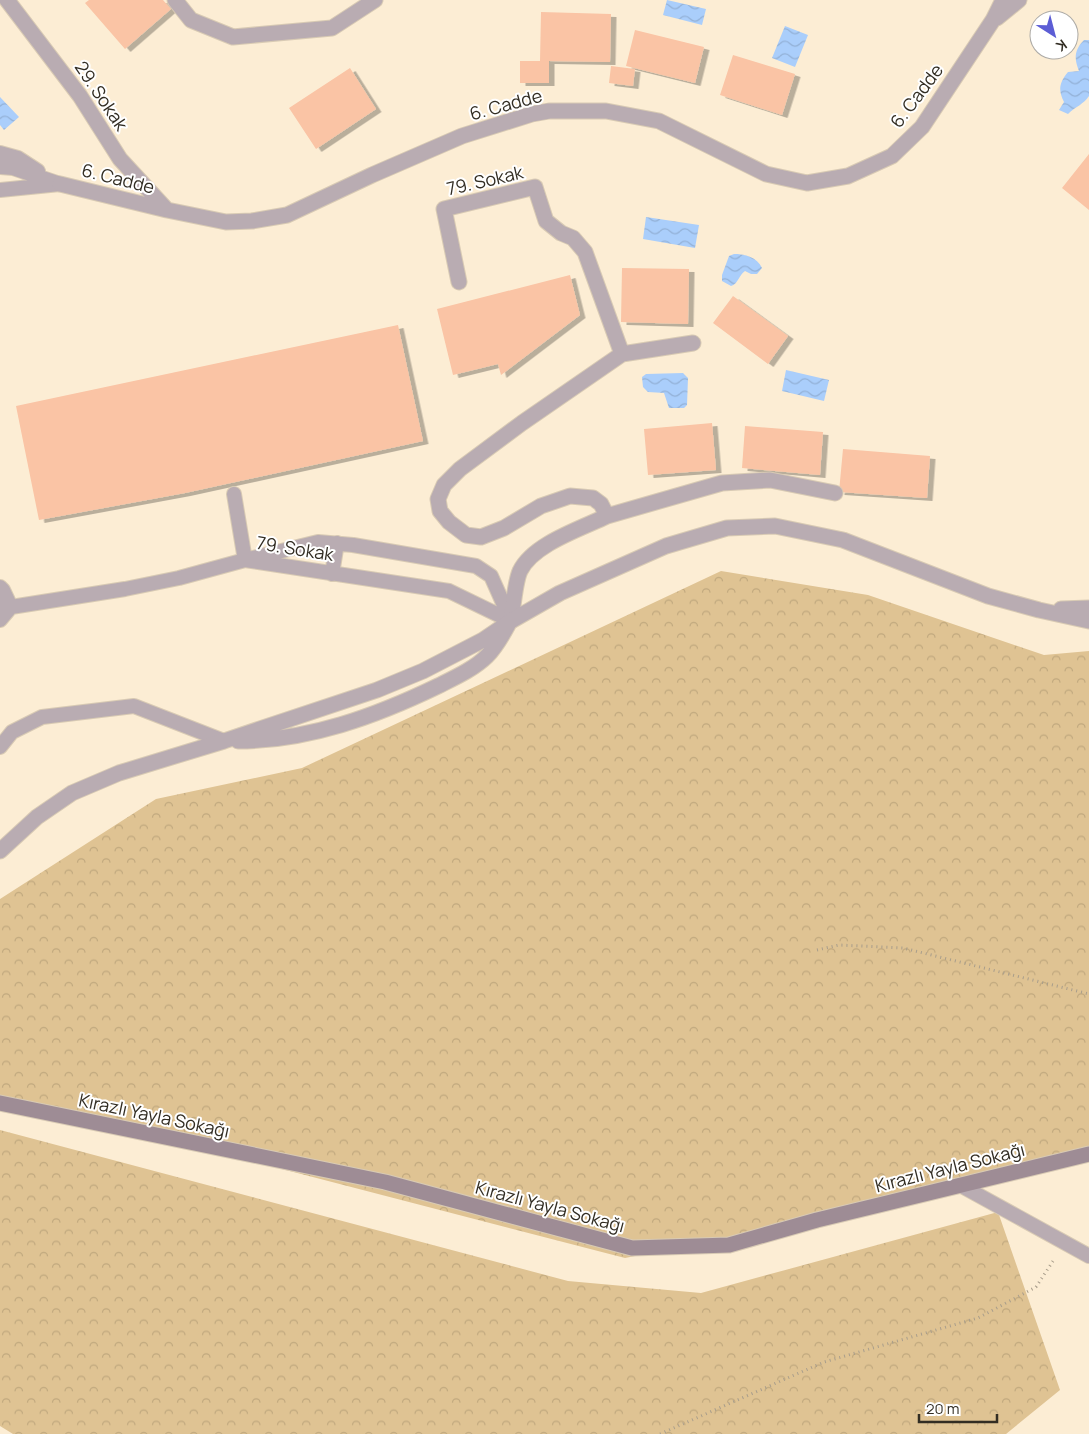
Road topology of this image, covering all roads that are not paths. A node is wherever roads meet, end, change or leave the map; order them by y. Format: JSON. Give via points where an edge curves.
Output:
{"nodes":[{"id":1,"x":7,"y":0,"type":"edge"},
{"id":2,"x":175,"y":0,"type":"edge"},
{"id":3,"x":375,"y":0,"type":"edge"},
{"id":4,"x":1003,"y":0,"type":"edge"},
{"id":5,"x":1019,"y":0,"type":"edge"},
{"id":6,"x":994,"y":20,"type":"junction"},
{"id":7,"x":0,"y":153,"type":"edge"},
{"id":8,"x":0,"y":167,"type":"edge"},
{"id":9,"x":60,"y":184,"type":"junction"},
{"id":10,"x":0,"y":190,"type":"edge"},
{"id":11,"x":167,"y":210,"type":"junction"},
{"id":12,"x":459,"y":282,"type":"dead end"},
{"id":13,"x":693,"y":344,"type":"dead end"},
{"id":14,"x":622,"y":354,"type":"junction"},
{"id":15,"x":835,"y":493,"type":"dead end"},
{"id":16,"x":234,"y":494,"type":"dead end"},
{"id":17,"x":607,"y":516,"type":"junction"},
{"id":18,"x":337,"y":543,"type":"junction"},
{"id":19,"x":245,"y":560,"type":"junction"},
{"id":20,"x":332,"y":574,"type":"junction"},
{"id":21,"x":0,"y":587,"type":"edge"},
{"id":22,"x":5,"y":607,"type":"edge"},
{"id":23,"x":1089,"y":608,"type":"edge"},
{"id":24,"x":1039,"y":610,"type":"junction"},
{"id":25,"x":0,"y":620,"type":"edge"},
{"id":26,"x":511,"y":621,"type":"junction"},
{"id":27,"x":1089,"y":621,"type":"edge"},
{"id":28,"x":224,"y":741,"type":"junction"},
{"id":29,"x":0,"y":747,"type":"edge"},
{"id":30,"x":0,"y":851,"type":"edge"},
{"id":31,"x":0,"y":1103,"type":"edge"},
{"id":32,"x":1089,"y":1154,"type":"edge"},
{"id":33,"x":960,"y":1185,"type":"junction"},
{"id":34,"x":1089,"y":1256,"type":"edge"}],
"edges":[{"from":1,"to":11,"type":"street","name":"29. Sokak","via":[[80,96],[120,159]]},
{"from":2,"to":3,"type":"street","via":[[191,20],[233,37],[332,28]]},
{"from":4,"to":6,"type":"street","name":"6. Cadde"},
{"from":5,"to":6,"type":"street"},
{"from":6,"to":11,"type":"street","name":"6. Cadde","via":[[922,127],[892,156],[848,176],[807,183],[766,174],[659,121],[606,111],[549,111],[462,136],[287,215],[226,222]]},
{"from":7,"to":9,"type":"lane","via":[[18,158]]},
{"from":8,"to":9,"type":"lane"},
{"from":9,"to":10,"type":"lane"},
{"from":9,"to":11,"type":"street","name":"6. Cadde"},
{"from":12,"to":14,"type":"street","name":"79. Sokak","via":[[444,209],[535,187],[546,221],[573,238],[585,252]]},
{"from":13,"to":14,"type":"street"},
{"from":14,"to":17,"type":"street","via":[[460,469],[444,485],[438,499],[440,511],[449,522],[466,535],[481,537],[504,528],[541,506],[570,496],[593,498],[601,504]]},
{"from":15,"to":17,"type":"street","via":[[770,480],[722,483]]},
{"from":16,"to":19,"type":"lane"},
{"from":17,"to":26,"type":"street","via":[[543,546],[527,558],[519,572]]},
{"from":18,"to":19,"type":"lane","name":"79. Sokak","via":[[318,542]]},
{"from":18,"to":20,"type":"lane"},
{"from":18,"to":26,"type":"lane","name":"79. Sokak","via":[[476,566],[491,576]]},
{"from":19,"to":20,"type":"lane","name":"79. Sokak"},
{"from":19,"to":22,"type":"lane","via":[[161,582]]},
{"from":20,"to":26,"type":"lane","name":"79. Sokak","via":[[449,591]]},
{"from":21,"to":22,"type":"lane"},
{"from":22,"to":25,"type":"lane"},
{"from":23,"to":24,"type":"street"},
{"from":24,"to":26,"type":"street","via":[[988,596],[843,540],[775,526],[727,528],[666,546],[560,592]]},
{"from":24,"to":27,"type":"street"},
{"from":26,"to":28,"type":"street","via":[[483,640],[424,671]]},
{"from":26,"to":28,"type":"street","via":[[486,657],[421,694],[322,730],[265,741]]},
{"from":28,"to":29,"type":"lane","via":[[134,706],[42,717],[12,732]]},
{"from":28,"to":30,"type":"street","via":[[119,773],[72,793],[37,817]]},
{"from":31,"to":33,"type":"main road","name":"Kırazlı Yayla Sokağı","via":[[385,1182],[632,1248],[729,1245]]},
{"from":32,"to":33,"type":"main road","name":"Kırazlı Yayla Sokağı"},
{"from":33,"to":34,"type":"lane"}]}
